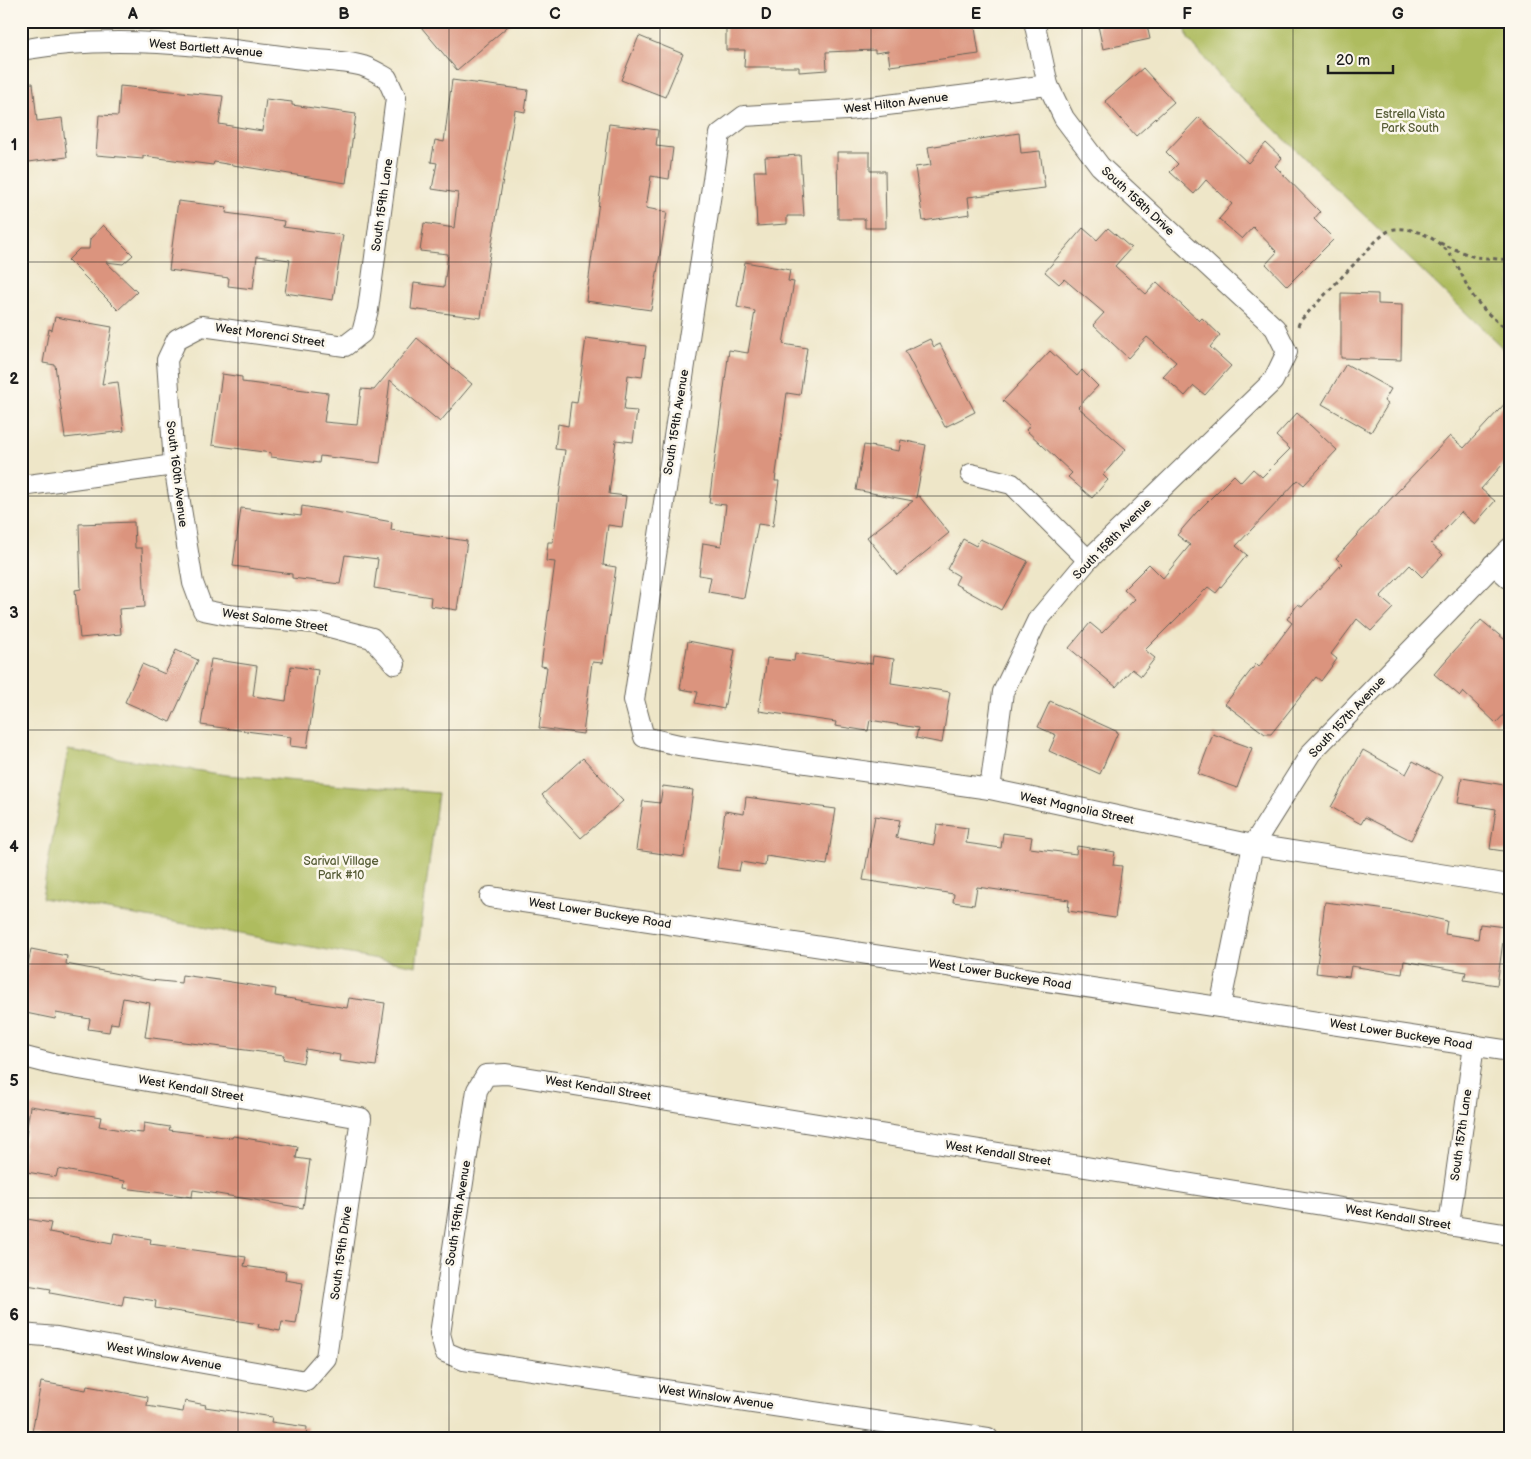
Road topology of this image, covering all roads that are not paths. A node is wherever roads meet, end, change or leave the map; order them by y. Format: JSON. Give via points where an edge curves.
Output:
{"nodes":[{"id":1,"x":1034,"y":21,"type":"edge"},
{"id":2,"x":21,"y":50,"type":"edge"},
{"id":3,"x":387,"y":78,"type":"joint"},
{"id":4,"x":1048,"y":85,"type":"junction"},
{"id":5,"x":744,"y":116,"type":"joint"},
{"id":6,"x":362,"y":333,"type":"joint"},
{"id":7,"x":177,"y":339,"type":"joint"},
{"id":8,"x":1288,"y":352,"type":"joint"},
{"id":9,"x":174,"y":465,"type":"junction"},
{"id":10,"x":971,"y":474,"type":"dead end"},
{"id":11,"x":21,"y":486,"type":"edge"},
{"id":12,"x":1510,"y":548,"type":"edge"},
{"id":13,"x":1088,"y":560,"type":"junction"},
{"id":14,"x":1493,"y":564,"type":"junction"},
{"id":15,"x":1510,"y":579,"type":"edge"},
{"id":16,"x":203,"y":610,"type":"joint"},
{"id":17,"x":394,"y":664,"type":"dead end"},
{"id":18,"x":644,"y":737,"type":"joint"},
{"id":19,"x":990,"y":789,"type":"junction"},
{"id":20,"x":1253,"y":845,"type":"junction"},
{"id":21,"x":1510,"y":884,"type":"edge"},
{"id":22,"x":490,"y":897,"type":"dead end"},
{"id":23,"x":1220,"y":1007,"type":"junction"},
{"id":24,"x":1474,"y":1045,"type":"junction"},
{"id":25,"x":1510,"y":1050,"type":"edge"},
{"id":26,"x":21,"y":1056,"type":"edge"},
{"id":27,"x":486,"y":1075,"type":"joint"},
{"id":28,"x":361,"y":1118,"type":"joint"},
{"id":29,"x":1449,"y":1225,"type":"junction"},
{"id":30,"x":1510,"y":1235,"type":"edge"},
{"id":31,"x":21,"y":1334,"type":"edge"},
{"id":32,"x":445,"y":1352,"type":"joint"},
{"id":33,"x":306,"y":1380,"type":"joint"},
{"id":34,"x":988,"y":1438,"type":"edge"}],
"edges":[{"from":1,"to":4,"type":"street","name":"South 158th Drive"},
{"from":2,"to":3,"type":"street","name":"West Bartlett Avenue","via":[[106,42],[234,49],[363,66]]},
{"from":3,"to":6,"type":"street","name":"South 159th Lane","via":[[396,98],[368,310]]},
{"from":4,"to":5,"type":"street","name":"West Hilton Avenue","via":[[847,110]]},
{"from":4,"to":8,"type":"street","name":"South 158th Drive","via":[[1064,118],[1100,166],[1275,328]]},
{"from":5,"to":18,"type":"street","name":"South 159th Avenue","via":[[720,134],[634,700]]},
{"from":6,"to":7,"type":"street","name":"West Morenci Street","via":[[345,346],[202,326]]},
{"from":7,"to":9,"type":"street","name":"South 160th Avenue","via":[[167,360]]},
{"from":8,"to":13,"type":"street","name":"South 158th Avenue","via":[[1273,380]]},
{"from":9,"to":11,"type":"street"},
{"from":9,"to":16,"type":"street","name":"South 160th Avenue","via":[[193,583]]},
{"from":10,"to":13,"type":"street","via":[[1012,484]]},
{"from":12,"to":14,"type":"street","name":"South 157th Avenue"},
{"from":13,"to":19,"type":"street","name":"South 158th Avenue","via":[[1037,621],[1003,692]]},
{"from":14,"to":15,"type":"street"},
{"from":14,"to":20,"type":"street","name":"South 157th Avenue","via":[[1311,753]]},
{"from":16,"to":17,"type":"street","name":"West Salome Street","via":[[316,624],[372,638]]},
{"from":18,"to":19,"type":"street","name":"West Magnolia Street","via":[[679,745]]},
{"from":19,"to":20,"type":"street","name":"West Magnolia Street"},
{"from":20,"to":21,"type":"street","name":"West Magnolia Street"},
{"from":20,"to":23,"type":"street","name":"South 157th Avenue"},
{"from":22,"to":23,"type":"street","name":"West Lower Buckeye Road"},
{"from":23,"to":24,"type":"street","name":"West Lower Buckeye Road"},
{"from":24,"to":25,"type":"street","name":"West Lower Buckeye Road"},
{"from":24,"to":29,"type":"street","name":"South 157th Lane"},
{"from":26,"to":28,"type":"street","name":"West Kendall Street","via":[[56,1065]]},
{"from":27,"to":29,"type":"street","name":"West Kendall Street","via":[[506,1074]]},
{"from":27,"to":32,"type":"street","name":"South 159th Avenue","via":[[477,1090],[440,1334]]},
{"from":28,"to":33,"type":"street","name":"South 159th Drive","via":[[326,1358]]},
{"from":29,"to":30,"type":"street","name":"West Kendall Street"},
{"from":31,"to":33,"type":"street","name":"West Winslow Avenue"},
{"from":32,"to":34,"type":"street","name":"West Winslow Avenue","via":[[464,1360]]}]}
